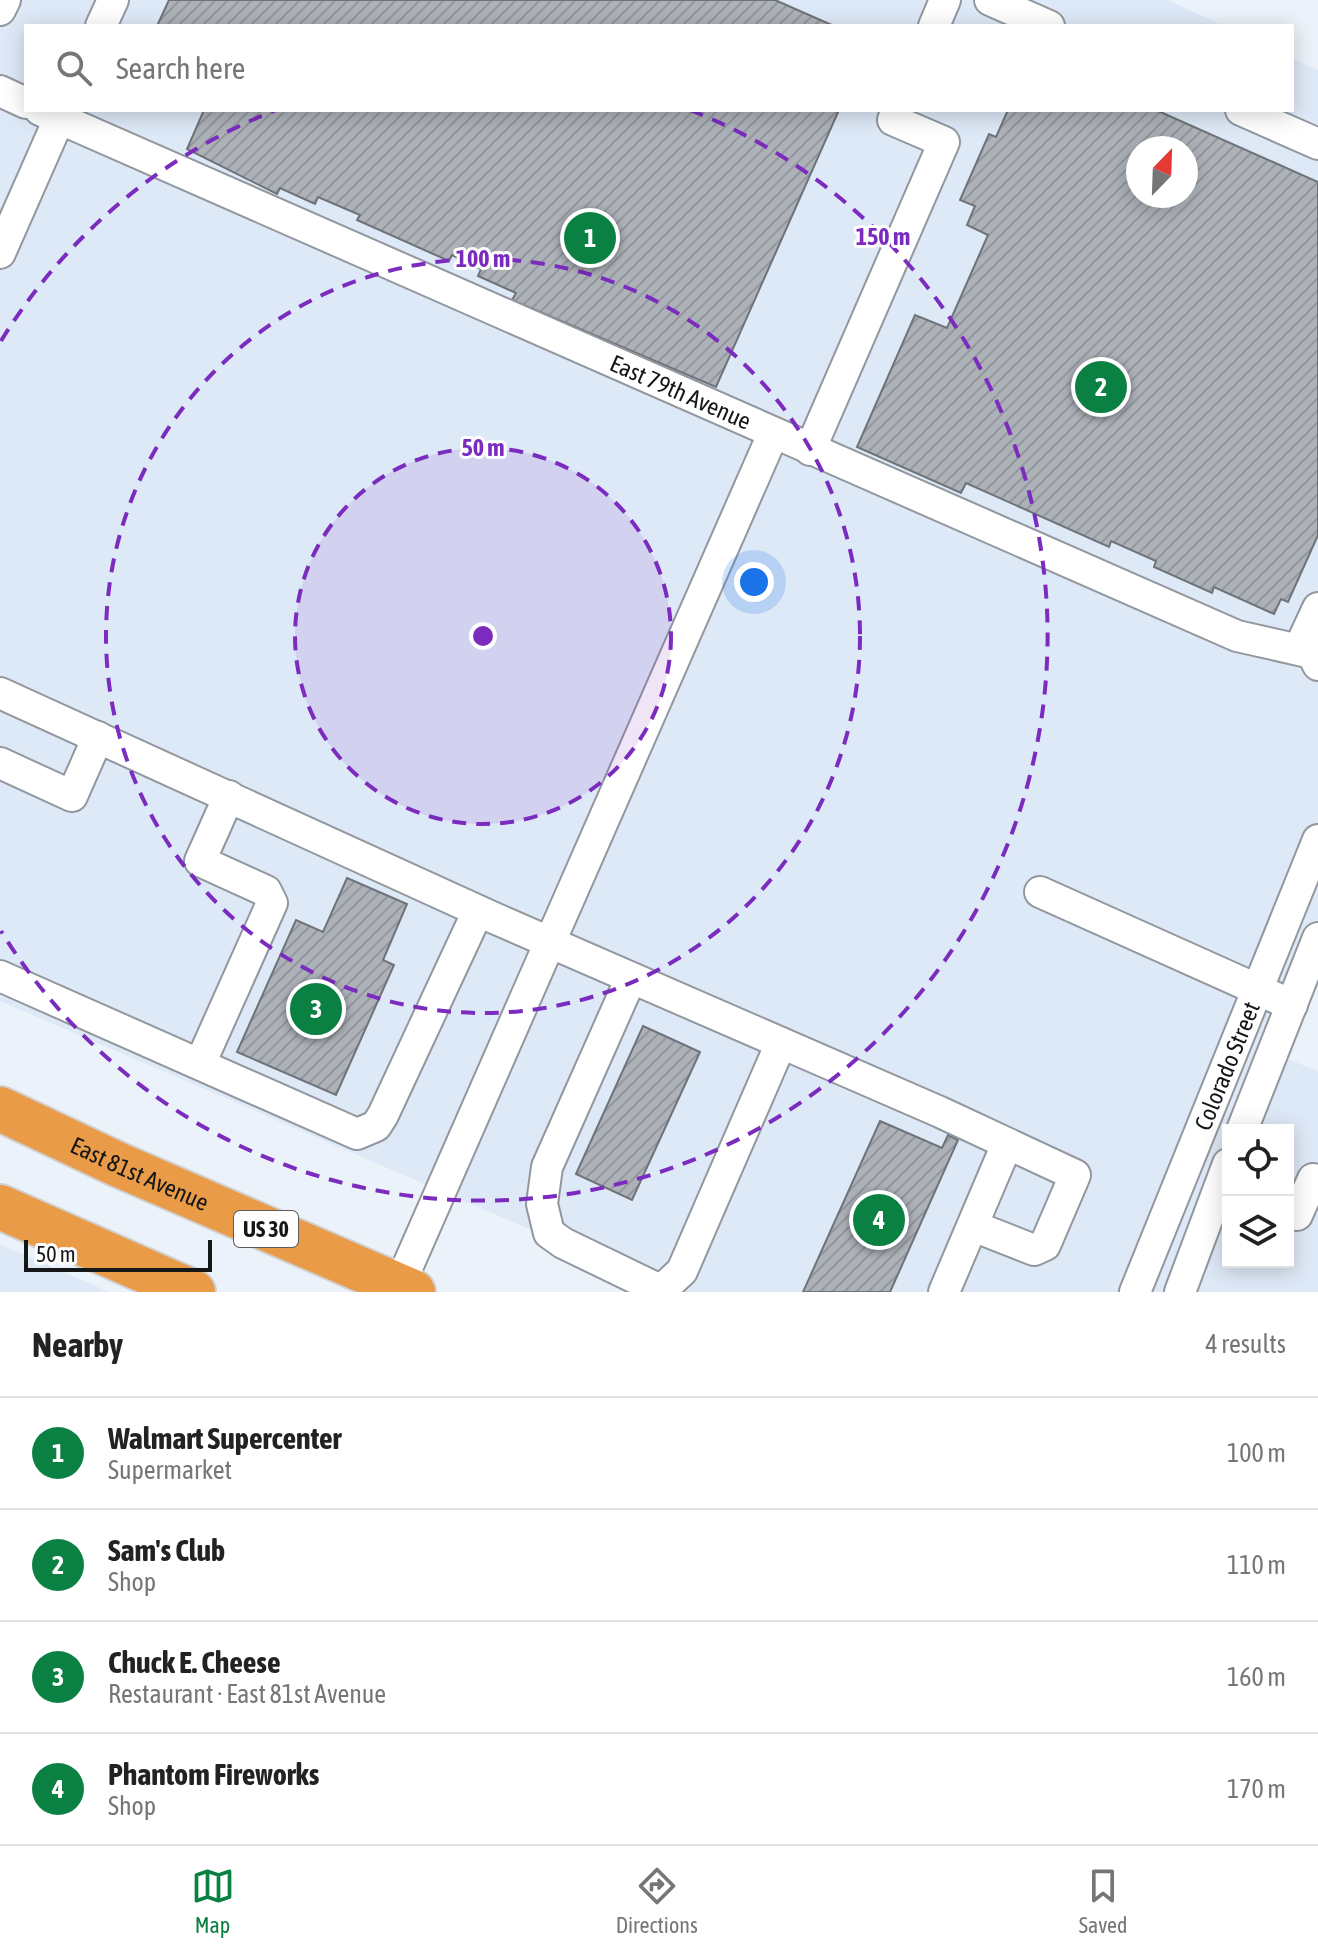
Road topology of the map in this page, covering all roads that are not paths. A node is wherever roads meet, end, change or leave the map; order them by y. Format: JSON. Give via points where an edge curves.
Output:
{"nodes":[{"id":1,"x":5,"y":0,"type":"edge"},
{"id":2,"x":113,"y":0,"type":"edge"},
{"id":3,"x":945,"y":0,"type":"edge"},
{"id":4,"x":990,"y":0,"type":"edge"},
{"id":5,"x":0,"y":10,"type":"edge"},
{"id":6,"x":102,"y":24,"type":"edge"},
{"id":7,"x":935,"y":24,"type":"edge"},
{"id":8,"x":1044,"y":24,"type":"edge"},
{"id":9,"x":0,"y":91,"type":"edge"},
{"id":10,"x":24,"y":102,"type":"edge"},
{"id":11,"x":896,"y":112,"type":"edge"},
{"id":12,"x":1246,"y":112,"type":"edge"},
{"id":13,"x":54,"y":113,"type":"edge"},
{"id":14,"x":1318,"y":144,"type":"edge"},
{"id":15,"x":0,"y":253,"type":"edge"},
{"id":16,"x":773,"y":434,"type":"junction"},
{"id":17,"x":810,"y":450,"type":"junction"},
{"id":18,"x":1318,"y":608,"type":"edge"},
{"id":19,"x":1312,"y":654,"type":"edge"},
{"id":20,"x":0,"y":693,"type":"edge"},
{"id":21,"x":98,"y":737,"type":"junction"},
{"id":22,"x":0,"y":763,"type":"edge"},
{"id":23,"x":229,"y":796,"type":"junction"},
{"id":24,"x":1318,"y":840,"type":"edge"},
{"id":25,"x":1040,"y":892,"type":"dead end"},
{"id":26,"x":478,"y":911,"type":"junction"},
{"id":27,"x":1318,"y":938,"type":"edge"},
{"id":28,"x":550,"y":943,"type":"junction"},
{"id":29,"x":0,"y":976,"type":"edge"},
{"id":30,"x":631,"y":978,"type":"junction"},
{"id":31,"x":1257,"y":990,"type":"junction"},
{"id":32,"x":1292,"y":1005,"type":"junction"},
{"id":33,"x":781,"y":1043,"type":"junction"},
{"id":34,"x":200,"y":1064,"type":"junction"},
{"id":35,"x":0,"y":1109,"type":"edge"},
{"id":36,"x":1244,"y":1124,"type":"edge"},
{"id":37,"x":1007,"y":1144,"type":"junction"},
{"id":38,"x":1316,"y":1174,"type":"edge"},
{"id":39,"x":1222,"y":1186,"type":"edge"},
{"id":40,"x":0,"y":1207,"type":"edge"},
{"id":41,"x":1301,"y":1217,"type":"edge"},
{"id":42,"x":973,"y":1226,"type":"junction"},
{"id":43,"x":406,"y":1289,"type":"edge"},
{"id":44,"x":948,"y":1291,"type":"edge"},
{"id":45,"x":193,"y":1292,"type":"edge"},
{"id":46,"x":1135,"y":1292,"type":"edge"},
{"id":47,"x":1180,"y":1292,"type":"edge"}],
"edges":[{"from":1,"to":5,"type":"street"},
{"from":2,"to":6,"type":"street"},
{"from":3,"to":7,"type":"street"},
{"from":4,"to":8,"type":"street"},
{"from":9,"to":10,"type":"street"},
{"from":11,"to":17,"type":"street","via":[[893,120],[944,142]]},
{"from":12,"to":14,"type":"street"},
{"from":13,"to":15,"type":"street"},
{"from":13,"to":16,"type":"street","name":"East 79th Avenue"},
{"from":16,"to":17,"type":"street","name":"East 79th Avenue"},
{"from":16,"to":28,"type":"street"},
{"from":17,"to":19,"type":"street","name":"East 79th Avenue","via":[[1237,636]]},
{"from":18,"to":19,"type":"street"},
{"from":20,"to":21,"type":"street"},
{"from":21,"to":22,"type":"street","via":[[72,796]]},
{"from":21,"to":23,"type":"street"},
{"from":23,"to":26,"type":"street"},
{"from":23,"to":34,"type":"street","via":[[200,861],[266,891],[272,903]]},
{"from":24,"to":31,"type":"street","name":"Colorado Street"},
{"from":25,"to":31,"type":"street"},
{"from":26,"to":28,"type":"street"},
{"from":26,"to":34,"type":"street","via":[[383,1115],[366,1132],[357,1134]]},
{"from":27,"to":32,"type":"street","name":"Colorado Street"},
{"from":28,"to":30,"type":"street"},
{"from":28,"to":43,"type":"street"},
{"from":29,"to":34,"type":"street"},
{"from":30,"to":33,"type":"street"},
{"from":30,"to":33,"type":"street","via":[[547,1167],[542,1204],[549,1233],[656,1288],[682,1271]]},
{"from":31,"to":32,"type":"street"},
{"from":31,"to":46,"type":"street","name":"Colorado Street"},
{"from":32,"to":36,"type":"street","name":"Colorado Street"},
{"from":33,"to":37,"type":"street"},
{"from":35,"to":43,"type":"highway","name":"East 81st Avenue","number":"US 30"},
{"from":37,"to":42,"type":"street"},
{"from":37,"to":42,"type":"street","via":[[1075,1175],[1045,1245],[1034,1250]]},
{"from":38,"to":41,"type":"street"},
{"from":39,"to":47,"type":"street"},
{"from":40,"to":45,"type":"highway"},
{"from":42,"to":44,"type":"street"}]}
